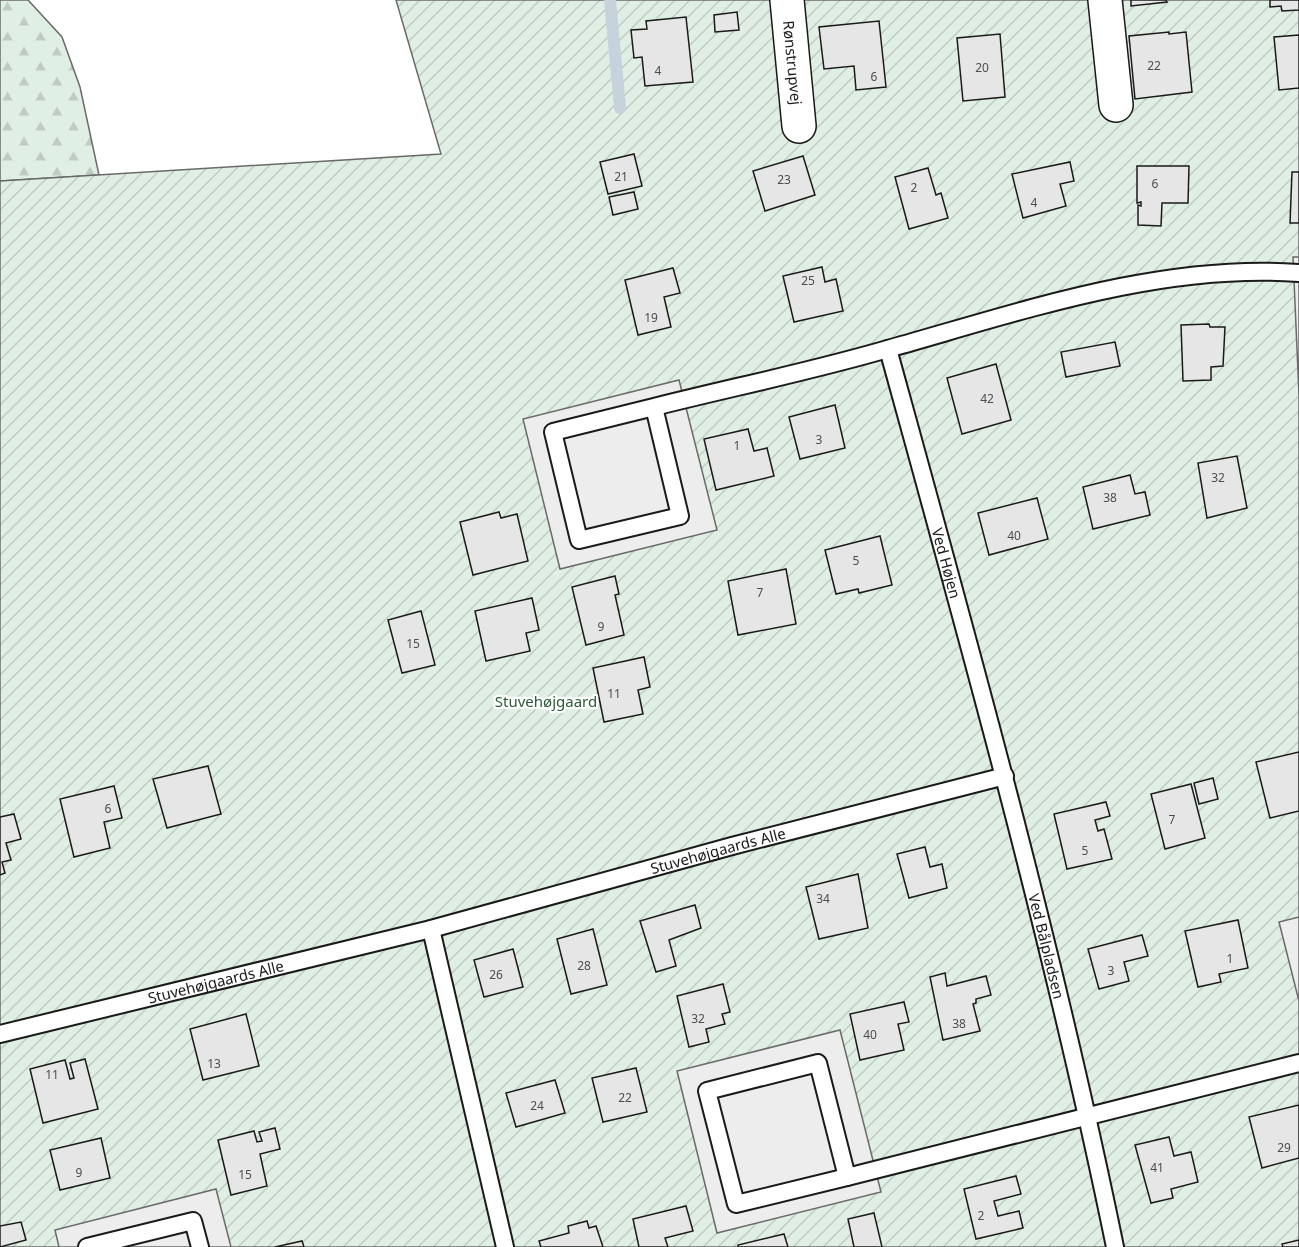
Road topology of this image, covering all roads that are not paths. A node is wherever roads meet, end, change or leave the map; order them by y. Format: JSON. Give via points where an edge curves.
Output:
{"nodes":[{"id":1,"x":787,"y":0,"type":"edge"},
{"id":2,"x":1105,"y":0,"type":"edge"},
{"id":3,"x":1116,"y":105,"type":"dead end"},
{"id":4,"x":799,"y":126,"type":"dead end"},
{"id":5,"x":1299,"y":273,"type":"edge"},
{"id":6,"x":888,"y":349,"type":"junction"},
{"id":7,"x":654,"y":407,"type":"junction"},
{"id":8,"x":1005,"y":776,"type":"junction"},
{"id":9,"x":431,"y":929,"type":"junction"},
{"id":10,"x":0,"y":1034,"type":"edge"},
{"id":11,"x":1299,"y":1063,"type":"edge"},
{"id":12,"x":1088,"y":1116,"type":"junction"},
{"id":13,"x":847,"y":1177,"type":"junction"},
{"id":14,"x":87,"y":1247,"type":"edge"},
{"id":15,"x":200,"y":1247,"type":"edge"},
{"id":16,"x":505,"y":1247,"type":"edge"},
{"id":17,"x":1115,"y":1247,"type":"edge"}],
"edges":[{"from":1,"to":4,"type":"street","name":"Rønstrupvej"},
{"from":2,"to":3,"type":"street"},
{"from":5,"to":6,"type":"lane","via":[[1258,270],[1110,289]]},
{"from":6,"to":7,"type":"lane"},
{"from":6,"to":8,"type":"lane","name":"Ved Højen"},
{"from":7,"to":7,"type":"lane","via":[[680,516],[579,540],[553,432]]},
{"from":8,"to":9,"type":"lane","name":"Stuvehøjgaards Alle"},
{"from":8,"to":12,"type":"lane","name":"Ved Bålpladsen"},
{"from":9,"to":10,"type":"lane","name":"Stuvehøjgaards Alle"},
{"from":9,"to":16,"type":"lane"},
{"from":11,"to":12,"type":"lane"},
{"from":12,"to":13,"type":"lane"},
{"from":12,"to":17,"type":"lane","name":"Ved Bålpladsen"},
{"from":13,"to":13,"type":"lane","via":[[736,1204],[707,1091],[818,1063]]},
{"from":14,"to":15,"type":"lane","via":[[193,1221]]}]}
